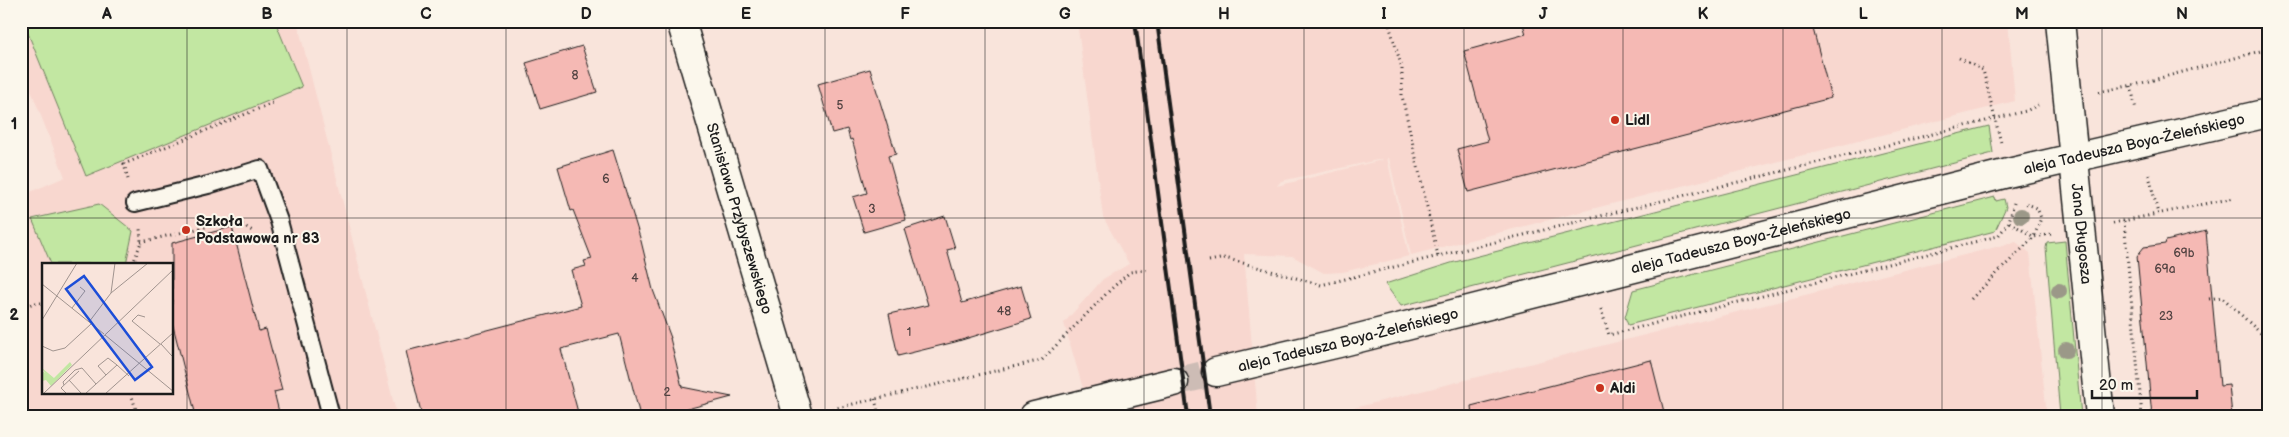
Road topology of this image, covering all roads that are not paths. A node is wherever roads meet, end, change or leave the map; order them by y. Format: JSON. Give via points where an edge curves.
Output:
{"nodes":[{"id":1,"x":681,"y":21,"type":"edge"},
{"id":2,"x":2060,"y":21,"type":"edge"},
{"id":3,"x":2268,"y":113,"type":"edge"},
{"id":4,"x":2073,"y":158,"type":"junction"},
{"id":5,"x":135,"y":203,"type":"road end"},
{"id":6,"x":1216,"y":372,"type":"tunnel mouth"},
{"id":7,"x":1174,"y":382,"type":"tunnel mouth"},
{"id":8,"x":810,"y":414,"type":"edge"},
{"id":9,"x":331,"y":416,"type":"edge"},
{"id":10,"x":1034,"y":416,"type":"edge"},
{"id":11,"x":2100,"y":416,"type":"edge"}],
"edges":[{"from":1,"to":8,"type":"street","name":"Stanisława Przybyszewskiego"},
{"from":2,"to":4,"type":"street","name":"Jana Długosza"},
{"from":3,"to":4,"type":"street","name":"aleja Tadeusza Boya-Żeleńskiego"},
{"from":4,"to":6,"type":"street","name":"aleja Tadeusza Boya-Żeleńskiego"},
{"from":4,"to":11,"type":"street","name":"Jana Długosza"},
{"from":5,"to":9,"type":"lane","via":[[260,169],[278,221]]},
{"from":7,"to":10,"type":"street"}]}
